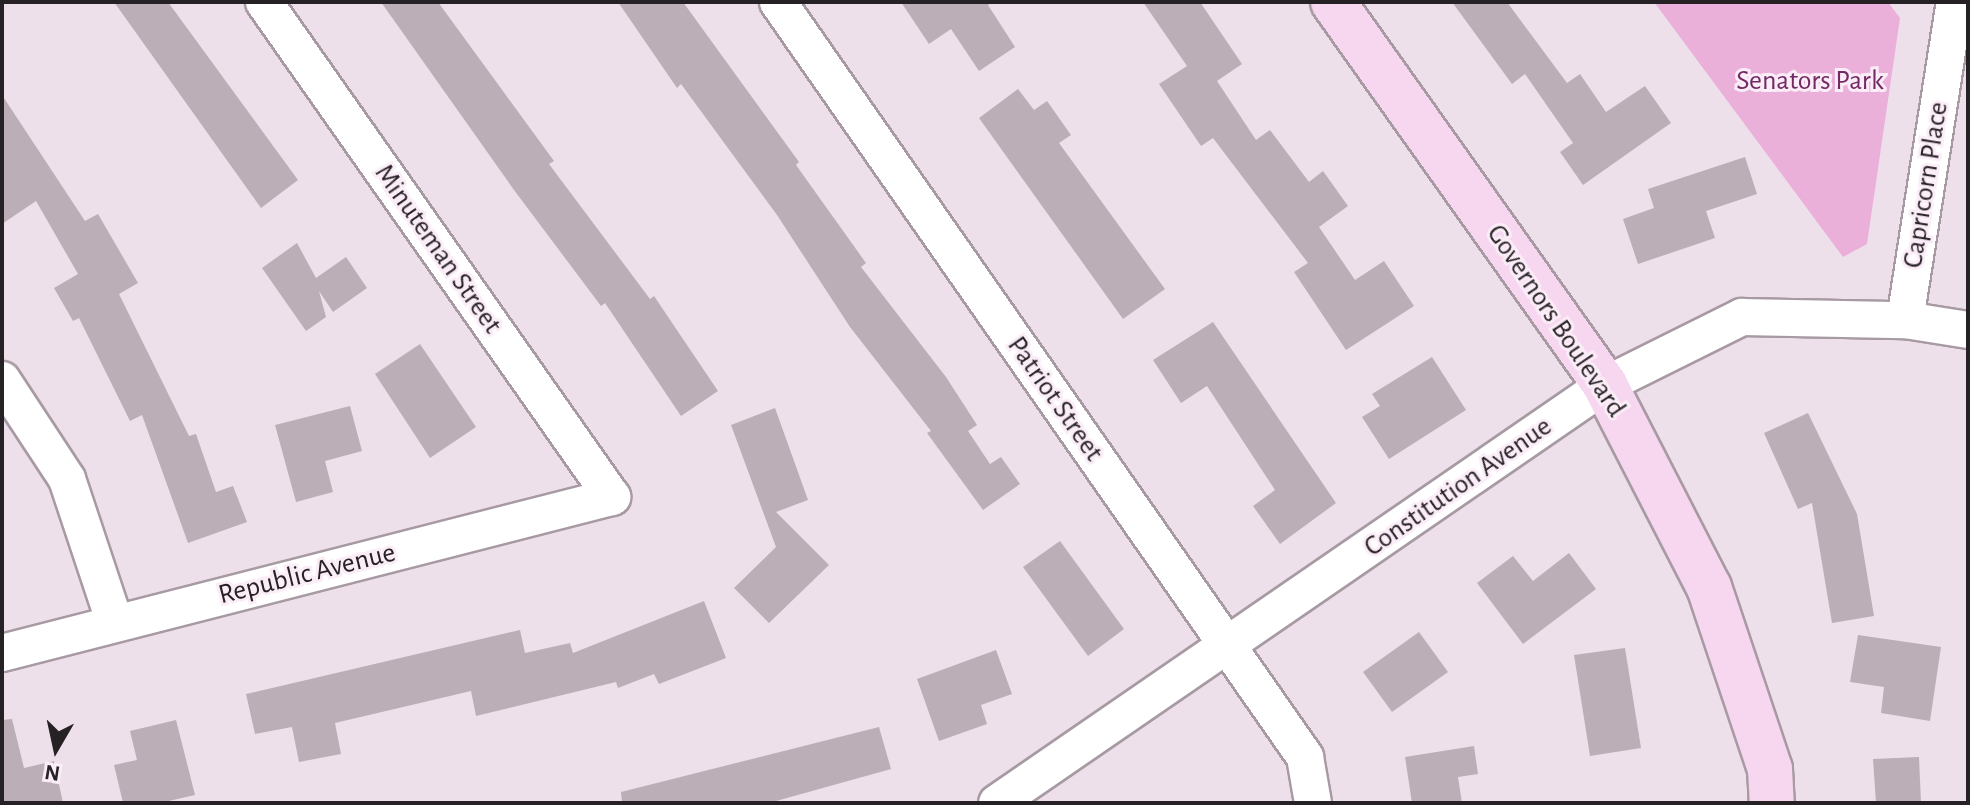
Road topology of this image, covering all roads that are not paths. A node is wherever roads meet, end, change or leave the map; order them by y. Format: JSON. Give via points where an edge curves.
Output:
{"nodes":[{"id":1,"x":264,"y":2,"type":"edge"},
{"id":2,"x":778,"y":2,"type":"edge"},
{"id":3,"x":1333,"y":2,"type":"edge"},
{"id":4,"x":1955,"y":2,"type":"edge"},
{"id":5,"x":1905,"y":320,"type":"junction"},
{"id":6,"x":1968,"y":330,"type":"edge"},
{"id":7,"x":2,"y":380,"type":"edge"},
{"id":8,"x":1605,"y":385,"type":"junction"},
{"id":9,"x":612,"y":497,"type":"joint"},
{"id":10,"x":115,"y":623,"type":"junction"},
{"id":11,"x":1228,"y":646,"type":"junction"},
{"id":12,"x":2,"y":653,"type":"edge"},
{"id":13,"x":997,"y":803,"type":"edge"},
{"id":14,"x":1313,"y":803,"type":"edge"},
{"id":15,"x":1772,"y":803,"type":"edge"}],
"edges":[{"from":1,"to":9,"type":"street","name":"Minuteman Street"},
{"from":2,"to":11,"type":"street","name":"Patriot Street"},
{"from":3,"to":8,"type":"main road","name":"Governors Boulevard"},
{"from":4,"to":5,"type":"street","name":"Capricorn Place"},
{"from":5,"to":6,"type":"street","name":"Constitution Avenue"},
{"from":5,"to":8,"type":"street","name":"Constitution Avenue","via":[[1742,317]]},
{"from":7,"to":10,"type":"street","via":[[67,479]]},
{"from":8,"to":11,"type":"street","name":"Constitution Avenue"},
{"from":8,"to":15,"type":"main road","name":"Governors Boulevard","via":[[1709,587],[1770,769]]},
{"from":9,"to":10,"type":"street","name":"Republic Avenue"},
{"from":10,"to":12,"type":"street","name":"Republic Avenue"},
{"from":11,"to":13,"type":"street","name":"Constitution Avenue"},
{"from":11,"to":14,"type":"street","name":"Patriot Street","via":[[1305,757]]}]}
